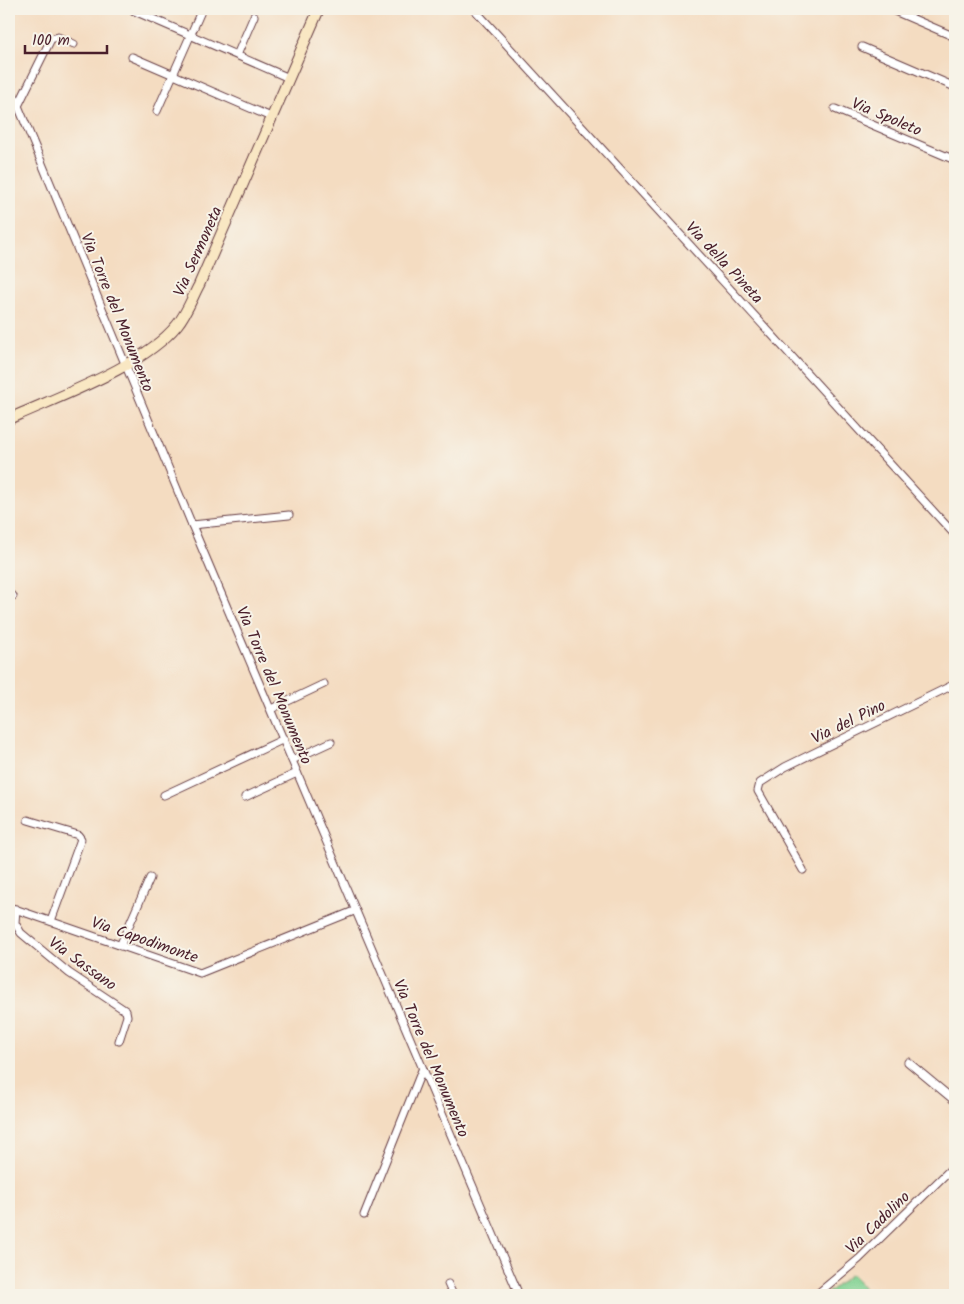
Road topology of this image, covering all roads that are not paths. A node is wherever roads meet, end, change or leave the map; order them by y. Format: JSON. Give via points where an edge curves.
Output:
{"nodes":[{"id":1,"x":130,"y":9,"type":"edge"},
{"id":2,"x":202,"y":9,"type":"edge"},
{"id":3,"x":319,"y":9,"type":"edge"},
{"id":4,"x":474,"y":9,"type":"edge"},
{"id":5,"x":890,"y":9,"type":"edge"},
{"id":6,"x":254,"y":16,"type":"dead end"},
{"id":7,"x":190,"y":35,"type":"junction"},
{"id":8,"x":955,"y":37,"type":"edge"},
{"id":9,"x":74,"y":44,"type":"dead end"},
{"id":10,"x":862,"y":47,"type":"dead end"},
{"id":11,"x":237,"y":55,"type":"junction"},
{"id":12,"x":132,"y":57,"type":"dead end"},
{"id":13,"x":173,"y":74,"type":"junction"},
{"id":14,"x":289,"y":78,"type":"junction"},
{"id":15,"x":9,"y":84,"type":"edge"},
{"id":16,"x":955,"y":87,"type":"edge"},
{"id":17,"x":18,"y":106,"type":"junction"},
{"id":18,"x":835,"y":109,"type":"dead end"},
{"id":19,"x":157,"y":111,"type":"dead end"},
{"id":20,"x":271,"y":117,"type":"junction"},
{"id":21,"x":955,"y":160,"type":"edge"},
{"id":22,"x":126,"y":365,"type":"junction"},
{"id":23,"x":9,"y":419,"type":"edge"},
{"id":24,"x":289,"y":515,"type":"dead end"},
{"id":25,"x":192,"y":525,"type":"junction"},
{"id":26,"x":955,"y":535,"type":"edge"},
{"id":27,"x":324,"y":684,"type":"dead end"},
{"id":28,"x":955,"y":684,"type":"edge"},
{"id":29,"x":271,"y":709,"type":"junction"},
{"id":30,"x":284,"y":739,"type":"junction"},
{"id":31,"x":331,"y":742,"type":"dead end"},
{"id":32,"x":292,"y":760,"type":"junction"},
{"id":33,"x":298,"y":773,"type":"junction"},
{"id":34,"x":164,"y":795,"type":"dead end"},
{"id":35,"x":244,"y":796,"type":"dead end"},
{"id":36,"x":28,"y":820,"type":"dead end"},
{"id":37,"x":803,"y":870,"type":"dead end"},
{"id":38,"x":150,"y":878,"type":"dead end"},
{"id":39,"x":12,"y":908,"type":"edge"},
{"id":40,"x":354,"y":910,"type":"junction"},
{"id":41,"x":50,"y":921,"type":"junction"},
{"id":42,"x":120,"y":946,"type":"junction"},
{"id":43,"x":119,"y":1041,"type":"dead end"},
{"id":44,"x":908,"y":1062,"type":"dead end"},
{"id":45,"x":422,"y":1070,"type":"junction"},
{"id":46,"x":955,"y":1101,"type":"edge"},
{"id":47,"x":955,"y":1165,"type":"edge"},
{"id":48,"x":364,"y":1215,"type":"dead end"},
{"id":49,"x":448,"y":1284,"type":"dead end"},
{"id":50,"x":453,"y":1295,"type":"edge"},
{"id":51,"x":520,"y":1295,"type":"edge"},
{"id":52,"x":816,"y":1295,"type":"edge"}],
"edges":[{"from":1,"to":7,"type":"street"},
{"from":2,"to":7,"type":"street"},
{"from":3,"to":14,"type":"street","name":"Via Sermoneta"},
{"from":4,"to":26,"type":"street","name":"Via della Pineta"},
{"from":5,"to":8,"type":"street"},
{"from":6,"to":11,"type":"street"},
{"from":7,"to":11,"type":"street"},
{"from":7,"to":13,"type":"street"},
{"from":9,"to":17,"type":"street","via":[[58,36],[51,39]]},
{"from":10,"to":16,"type":"street"},
{"from":11,"to":14,"type":"street"},
{"from":12,"to":13,"type":"street"},
{"from":13,"to":19,"type":"street"},
{"from":13,"to":20,"type":"street"},
{"from":14,"to":20,"type":"street","name":"Via Sermoneta"},
{"from":15,"to":17,"type":"street","name":"Via Torre del Monumento"},
{"from":17,"to":22,"type":"street","name":"Via Torre del Monumento"},
{"from":18,"to":21,"type":"street","name":"Via Spoleto"},
{"from":20,"to":22,"type":"street","name":"Via Sermoneta","via":[[183,317],[160,342]]},
{"from":22,"to":23,"type":"street","name":"Via Sermoneta"},
{"from":22,"to":25,"type":"street","name":"Via Torre del Monumento"},
{"from":24,"to":25,"type":"street"},
{"from":25,"to":29,"type":"street","name":"Via Torre del Monumento"},
{"from":27,"to":29,"type":"street"},
{"from":28,"to":37,"type":"street","name":"Via del Pino","via":[[764,779],[758,787]]},
{"from":29,"to":30,"type":"street","name":"Via Torre del Monumento"},
{"from":30,"to":32,"type":"street","name":"Via Torre del Monumento"},
{"from":30,"to":34,"type":"street"},
{"from":31,"to":32,"type":"street"},
{"from":32,"to":33,"type":"street","name":"Via Torre del Monumento"},
{"from":33,"to":35,"type":"street"},
{"from":33,"to":40,"type":"street","name":"Via Torre del Monumento"},
{"from":36,"to":41,"type":"street","via":[[78,835],[81,839]]},
{"from":38,"to":42,"type":"street"},
{"from":39,"to":41,"type":"street","name":"Via Capodimonte"},
{"from":39,"to":43,"type":"street","name":"Via Sassano","via":[[21,933],[66,970],[126,1011]]},
{"from":40,"to":42,"type":"street","name":"Via Capodimonte","via":[[204,972],[192,971]]},
{"from":40,"to":45,"type":"street","name":"Via Torre del Monumento"},
{"from":41,"to":42,"type":"street","name":"Via Capodimonte"},
{"from":44,"to":46,"type":"street"},
{"from":45,"to":48,"type":"street"},
{"from":45,"to":51,"type":"street","name":"Via Torre del Monumento"},
{"from":47,"to":52,"type":"street","name":"Via Cadolino","via":[[853,1264]]},
{"from":49,"to":50,"type":"street"}]}
